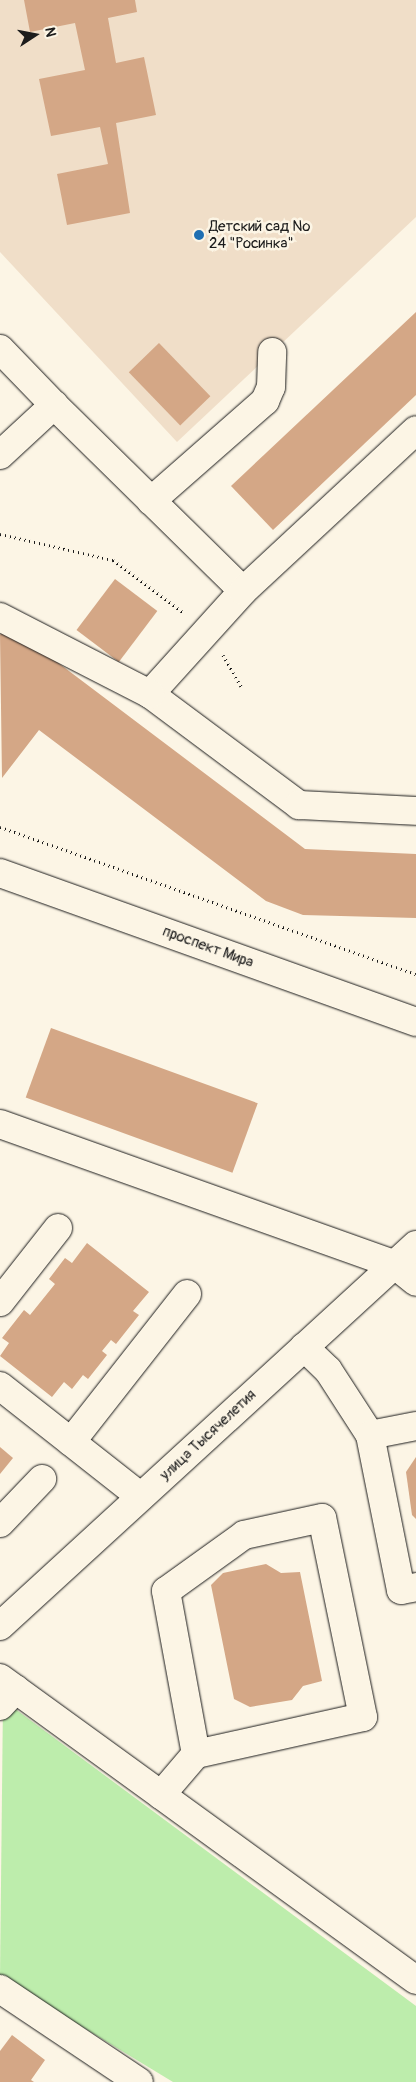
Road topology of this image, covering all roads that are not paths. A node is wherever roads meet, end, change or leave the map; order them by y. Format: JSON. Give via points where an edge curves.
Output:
{"nodes":[{"id":1,"x":0,"y":349,"type":"edge"},
{"id":2,"x":272,"y":352,"type":"dead end"},
{"id":3,"x":54,"y":405,"type":"junction"},
{"id":4,"x":416,"y":430,"type":"edge"},
{"id":5,"x":0,"y":455,"type":"edge"},
{"id":6,"x":151,"y":501,"type":"junction"},
{"id":7,"x":244,"y":591,"type":"junction"},
{"id":8,"x":0,"y":617,"type":"edge"},
{"id":9,"x":150,"y":694,"type":"junction"},
{"id":10,"x":416,"y":811,"type":"edge"},
{"id":11,"x":0,"y":873,"type":"edge"},
{"id":12,"x":416,"y":1022,"type":"edge"},
{"id":13,"x":0,"y":1124,"type":"edge"},
{"id":14,"x":58,"y":1228,"type":"dead end"},
{"id":15,"x":416,"y":1245,"type":"edge"},
{"id":16,"x":394,"y":1264,"type":"junction"},
{"id":17,"x":416,"y":1282,"type":"edge"},
{"id":18,"x":187,"y":1294,"type":"dead end"},
{"id":19,"x":0,"y":1302,"type":"edge"},
{"id":20,"x":304,"y":1347,"type":"junction"},
{"id":21,"x":0,"y":1386,"type":"edge"},
{"id":22,"x":416,"y":1426,"type":"edge"},
{"id":23,"x":370,"y":1435,"type":"junction"},
{"id":24,"x":71,"y":1442,"type":"junction"},
{"id":25,"x":42,"y":1479,"type":"dead end"},
{"id":26,"x":141,"y":1497,"type":"junction"},
{"id":27,"x":0,"y":1523,"type":"edge"},
{"id":28,"x":416,"y":1587,"type":"edge"},
{"id":29,"x":0,"y":1626,"type":"edge"},
{"id":30,"x":5,"y":1691,"type":"edge"},
{"id":31,"x":196,"y":1754,"type":"junction"},
{"id":32,"x":161,"y":1795,"type":"junction"},
{"id":33,"x":416,"y":1980,"type":"edge"},
{"id":34,"x":0,"y":1989,"type":"edge"},
{"id":35,"x":139,"y":2082,"type":"edge"}],
"edges":[{"from":1,"to":3,"type":"street"},
{"from":2,"to":6,"type":"street","via":[[271,387],[265,402]]},
{"from":3,"to":5,"type":"street"},
{"from":3,"to":6,"type":"street"},
{"from":4,"to":7,"type":"street"},
{"from":6,"to":7,"type":"street"},
{"from":7,"to":9,"type":"street"},
{"from":8,"to":9,"type":"street"},
{"from":9,"to":10,"type":"street","via":[[299,805]]},
{"from":11,"to":12,"type":"street","name":"проспект Мира"},
{"from":13,"to":16,"type":"street"},
{"from":14,"to":19,"type":"street"},
{"from":15,"to":16,"type":"street","name":"улица Тысячелетия"},
{"from":16,"to":17,"type":"street"},
{"from":16,"to":20,"type":"street","name":"улица Тысячелетия"},
{"from":18,"to":24,"type":"street"},
{"from":20,"to":23,"type":"street","via":[[328,1370]]},
{"from":20,"to":26,"type":"street","name":"улица Тысячелетия"},
{"from":21,"to":24,"type":"street"},
{"from":22,"to":23,"type":"street"},
{"from":23,"to":28,"type":"street","via":[[401,1590]]},
{"from":24,"to":26,"type":"street"},
{"from":25,"to":27,"type":"street"},
{"from":26,"to":29,"type":"street","name":"улица Тысячелетия"},
{"from":30,"to":32,"type":"street"},
{"from":31,"to":31,"type":"street","via":[[363,1717],[322,1518],[244,1535],[166,1591]]},
{"from":31,"to":32,"type":"street"},
{"from":32,"to":33,"type":"street"},
{"from":34,"to":35,"type":"street"}]}
